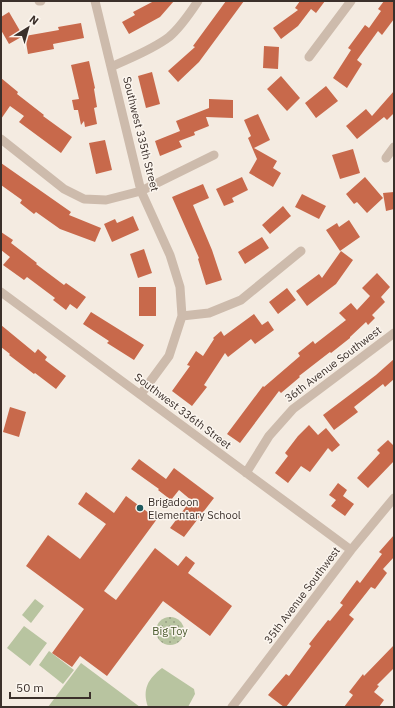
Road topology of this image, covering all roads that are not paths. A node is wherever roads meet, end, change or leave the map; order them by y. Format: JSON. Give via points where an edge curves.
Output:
{"nodes":[{"id":1,"x":95,"y":1,"type":"edge"},
{"id":2,"x":198,"y":1,"type":"edge"},
{"id":3,"x":351,"y":1,"type":"edge"},
{"id":4,"x":309,"y":57,"type":"dead end"},
{"id":5,"x":111,"y":67,"type":"junction"},
{"id":6,"x":1,"y":139,"type":"edge"},
{"id":7,"x":394,"y":147,"type":"edge"},
{"id":8,"x":214,"y":155,"type":"dead end"},
{"id":9,"x":386,"y":158,"type":"dead end"},
{"id":10,"x":141,"y":191,"type":"junction"},
{"id":11,"x":301,"y":252,"type":"dead end"},
{"id":12,"x":1,"y":292,"type":"edge"},
{"id":13,"x":182,"y":316,"type":"junction"},
{"id":14,"x":394,"y":332,"type":"edge"},
{"id":15,"x":141,"y":394,"type":"junction"},
{"id":16,"x":246,"y":473,"type":"junction"},
{"id":17,"x":394,"y":498,"type":"edge"},
{"id":18,"x":351,"y":550,"type":"junction"},
{"id":19,"x":232,"y":707,"type":"edge"}],
"edges":[{"from":1,"to":5,"type":"street","name":"Southwest 335th Street"},
{"from":2,"to":5,"type":"street","via":[[184,22],[170,36],[152,48]]},
{"from":3,"to":4,"type":"street"},
{"from":5,"to":10,"type":"street","name":"Southwest 335th Street"},
{"from":6,"to":10,"type":"street","via":[[64,188],[84,199],[106,200]]},
{"from":7,"to":9,"type":"street"},
{"from":8,"to":10,"type":"street"},
{"from":10,"to":13,"type":"street","name":"Southwest 335th Street","via":[[170,255],[180,287]]},
{"from":11,"to":13,"type":"street","via":[[241,300],[209,314]]},
{"from":12,"to":15,"type":"street","name":"Southwest 336th Street"},
{"from":13,"to":15,"type":"street","via":[[169,356]]},
{"from":14,"to":16,"type":"street","name":"36th Avenue Southwest","via":[[293,409],[269,436]]},
{"from":15,"to":16,"type":"street","name":"Southwest 336th Street"},
{"from":16,"to":18,"type":"street","name":"Southwest 336th Street"},
{"from":17,"to":18,"type":"street","name":"35th Avenue Southwest"},
{"from":18,"to":19,"type":"street","name":"35th Avenue Southwest"}]}
